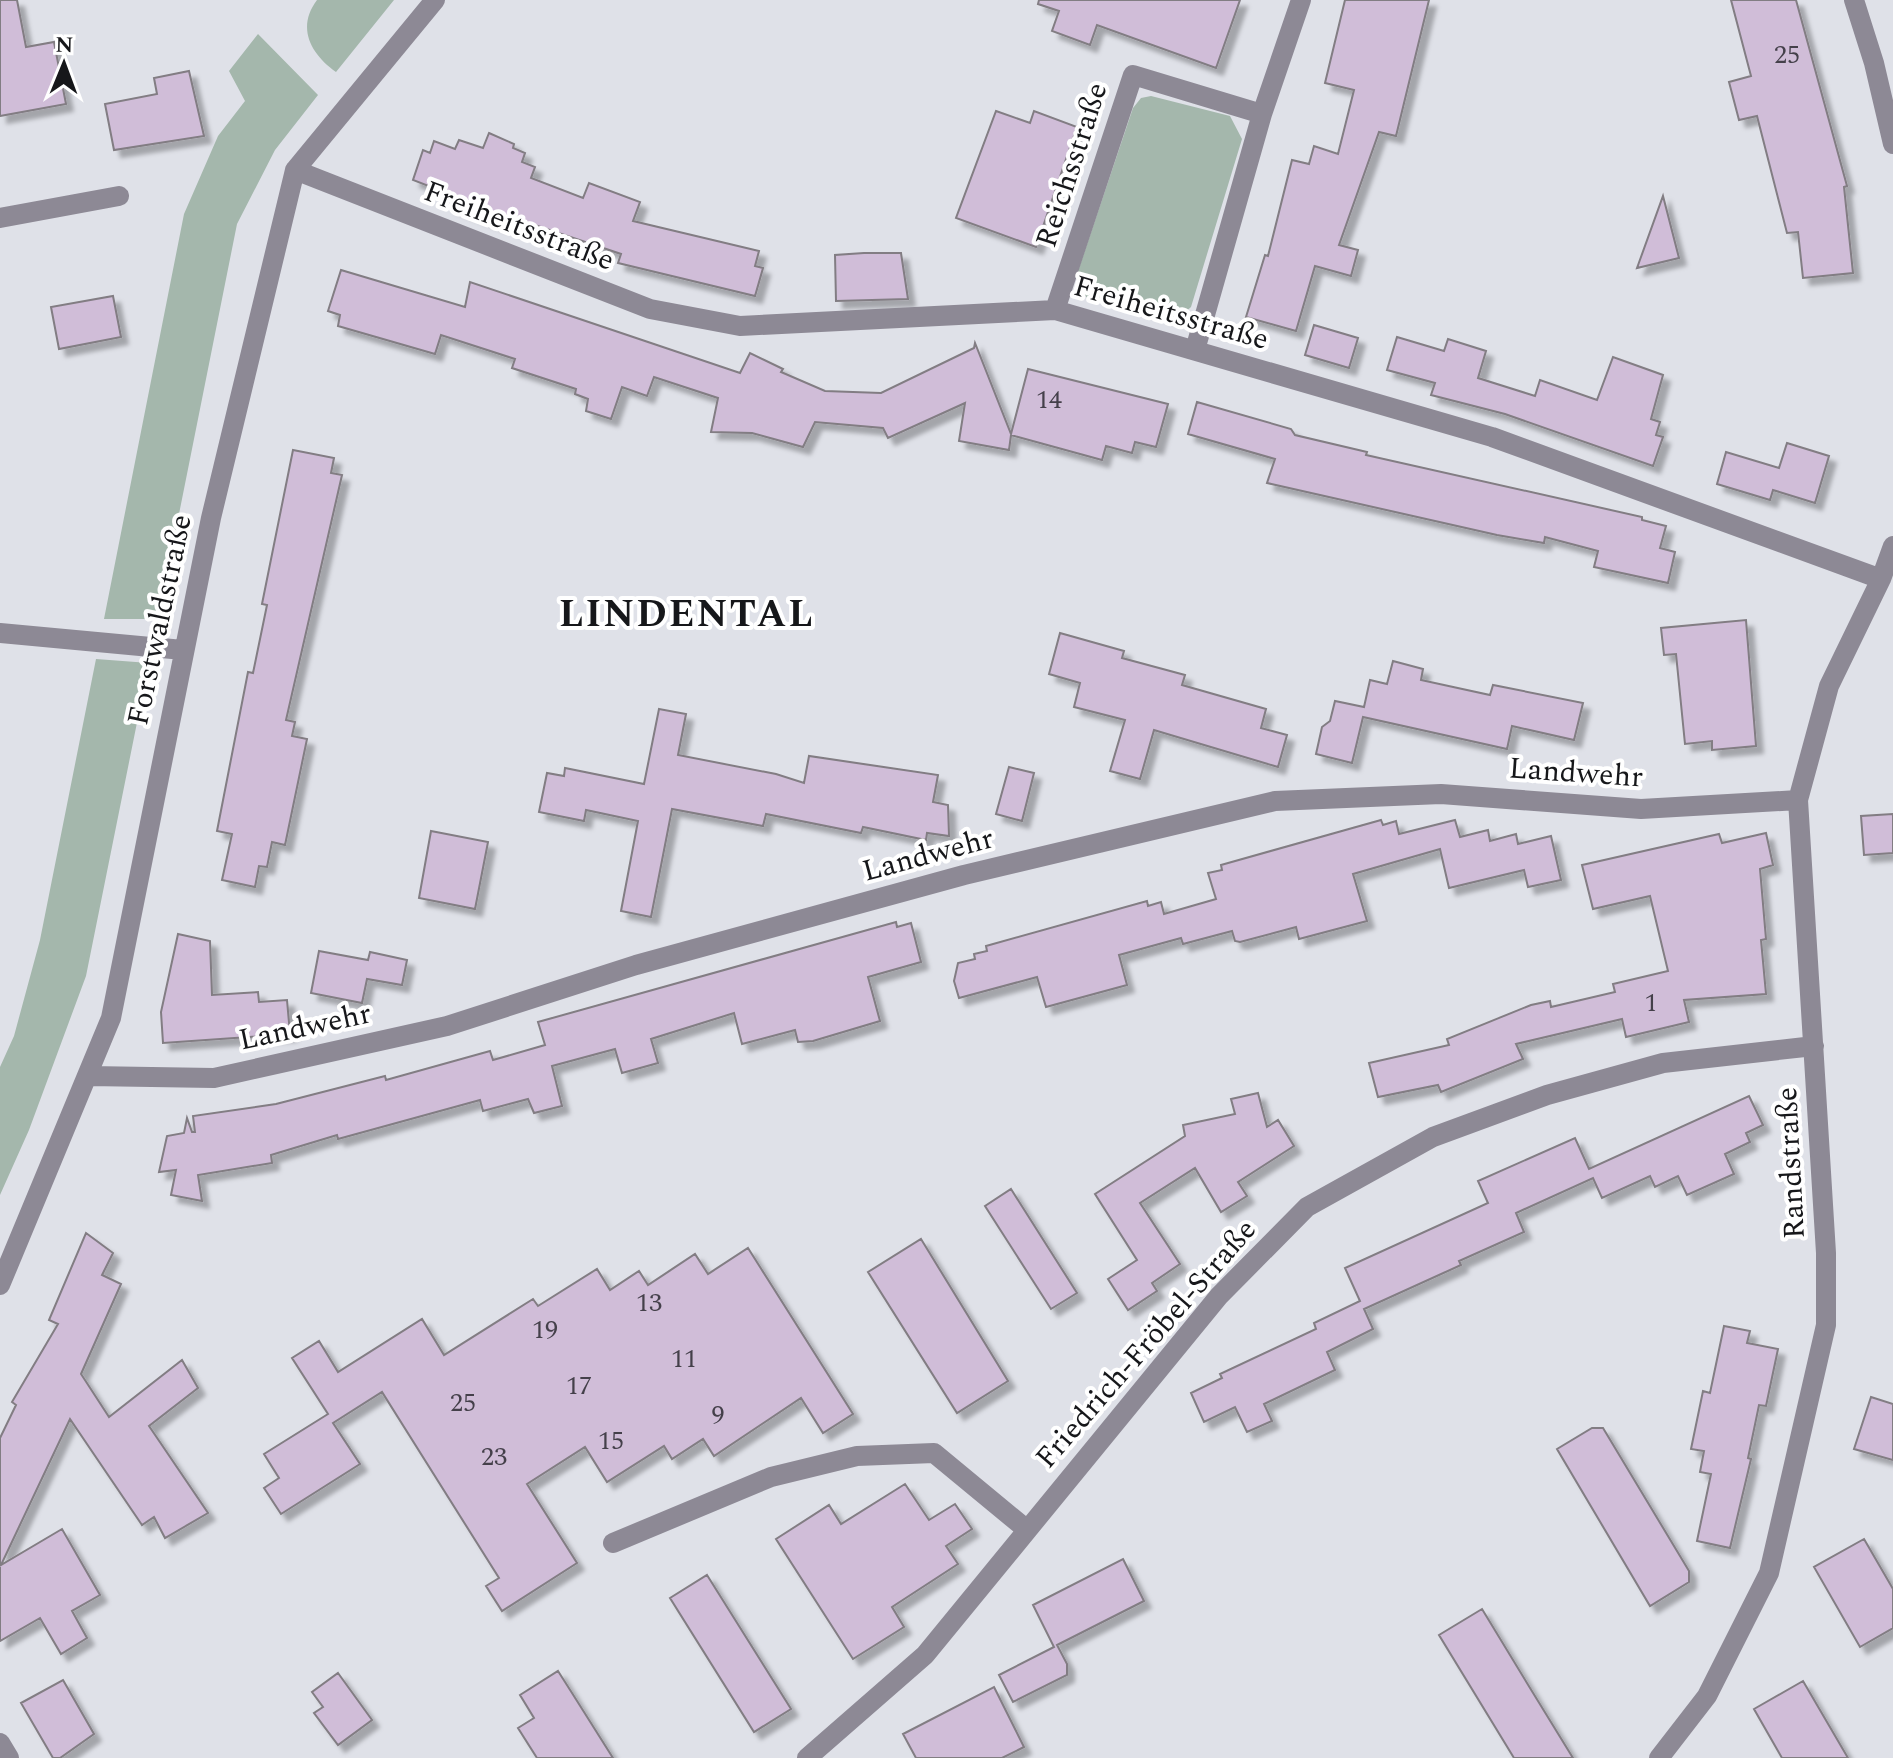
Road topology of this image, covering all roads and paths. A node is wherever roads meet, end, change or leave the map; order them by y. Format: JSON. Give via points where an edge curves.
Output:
{"nodes":[{"id":1,"x":435,"y":0,"type":"edge"},
{"id":2,"x":1301,"y":0,"type":"edge"},
{"id":3,"x":1854,"y":0,"type":"edge"},
{"id":4,"x":1262,"y":114,"type":"junction"},
{"id":5,"x":1893,"y":144,"type":"edge"},
{"id":6,"x":295,"y":170,"type":"junction"},
{"id":7,"x":119,"y":196,"type":"dead end"},
{"id":8,"x":0,"y":218,"type":"edge"},
{"id":9,"x":1055,"y":310,"type":"junction"},
{"id":10,"x":1195,"y":350,"type":"junction"},
{"id":11,"x":1893,"y":546,"type":"edge"},
{"id":12,"x":1881,"y":579,"type":"junction"},
{"id":13,"x":0,"y":633,"type":"edge"},
{"id":14,"x":183,"y":650,"type":"junction"},
{"id":15,"x":1798,"y":800,"type":"junction"},
{"id":16,"x":1814,"y":1046,"type":"junction"},
{"id":17,"x":89,"y":1076,"type":"junction"},
{"id":18,"x":0,"y":1285,"type":"edge"},
{"id":19,"x":1026,"y":1529,"type":"junction"},
{"id":20,"x":613,"y":1543,"type":"dead end"},
{"id":21,"x":0,"y":1743,"type":"edge"},
{"id":22,"x":9,"y":1758,"type":"edge"},
{"id":23,"x":807,"y":1758,"type":"edge"},
{"id":24,"x":1659,"y":1758,"type":"edge"}],
"edges":[{"from":1,"to":6,"type":"street","name":"Forstwaldstraße"},
{"from":2,"to":4,"type":"street"},
{"from":3,"to":5,"type":"street"},
{"from":4,"to":9,"type":"street","name":"Reichsstraße","via":[[1133,75]]},
{"from":4,"to":10,"type":"street"},
{"from":6,"to":9,"type":"street","name":"Freiheitsstraße","via":[[650,309],[740,326]]},
{"from":6,"to":14,"type":"street","name":"Forstwaldstraße"},
{"from":7,"to":8,"type":"street"},
{"from":9,"to":10,"type":"street","name":"Freiheitsstraße"},
{"from":10,"to":12,"type":"street","name":"Freiheitsstraße","via":[[1492,437]]},
{"from":11,"to":12,"type":"street","name":"Randstraße"},
{"from":12,"to":15,"type":"street","name":"Randstraße","via":[[1829,686]]},
{"from":13,"to":14,"type":"street"},
{"from":14,"to":17,"type":"street","name":"Forstwaldstraße","via":[[111,1018]]},
{"from":15,"to":16,"type":"street","name":"Randstraße"},
{"from":15,"to":17,"type":"street","name":"Landwehr","via":[[1641,809],[1441,794],[1275,801],[964,875],[636,965],[432,1030],[214,1078]]},
{"from":16,"to":19,"type":"street","name":"Friedrich-Fröbel-Straße","via":[[1663,1063],[1547,1095],[1433,1137],[1307,1207],[1219,1296]]},
{"from":16,"to":24,"type":"street","name":"Randstraße","via":[[1826,1325],[1769,1573],[1707,1696]]},
{"from":17,"to":18,"type":"street","name":"Forstwaldstraße"},
{"from":19,"to":20,"type":"street","via":[[934,1453],[857,1456],[771,1477]]},
{"from":19,"to":23,"type":"street","name":"Friedrich-Fröbel-Straße","via":[[925,1655]]},
{"from":21,"to":22,"type":"street"}]}
